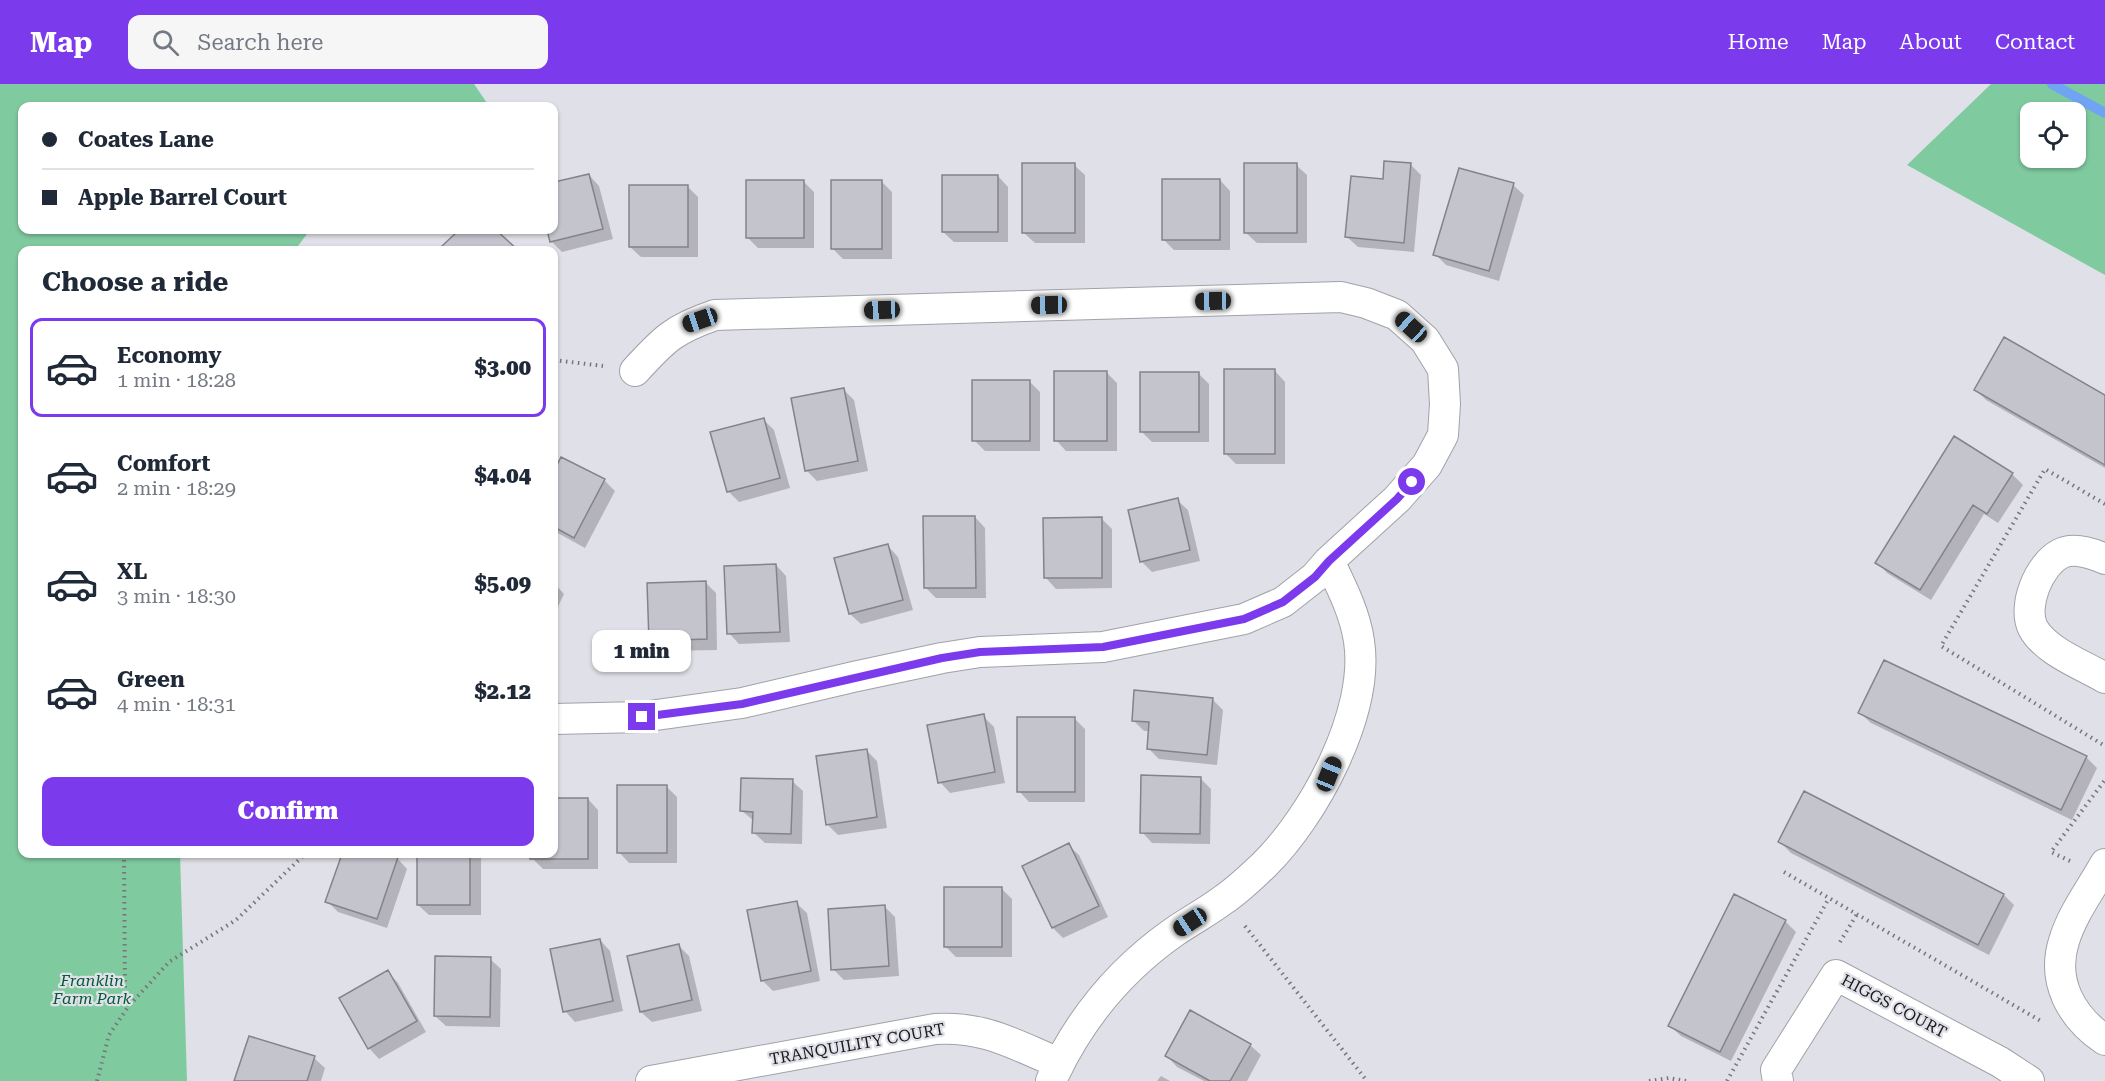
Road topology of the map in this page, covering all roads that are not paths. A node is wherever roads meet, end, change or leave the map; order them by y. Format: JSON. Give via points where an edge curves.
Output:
{"nodes":[{"id":1,"x":635,"y":371,"type":"road end"},
{"id":2,"x":2105,"y":559,"type":"edge"},
{"id":3,"x":1329,"y":561,"type":"junction"},
{"id":4,"x":2105,"y":678,"type":"edge"},
{"id":5,"x":558,"y":719,"type":"edge"},
{"id":6,"x":2091,"y":864,"type":"edge"},
{"id":7,"x":2105,"y":1040,"type":"edge"},
{"id":8,"x":1055,"y":1072,"type":"edge"},
{"id":9,"x":651,"y":1081,"type":"edge"},
{"id":10,"x":1778,"y":1081,"type":"edge"},
{"id":11,"x":2029,"y":1081,"type":"edge"}],
"edges":[{"from":1,"to":3,"type":"street","via":[[660,342],[686,325],[715,315],[1341,297],[1366,303],[1397,315],[1425,340],[1443,369],[1443,435],[1427,465],[1397,499]]},
{"from":2,"to":4,"type":"street","via":[[2081,551],[2061,554],[2045,567],[2033,590],[2030,608],[2033,627],[2048,646]]},
{"from":3,"to":5,"type":"street","via":[[1283,602],[1244,619],[1103,647],[980,652],[942,658],[742,704],[642,717]]},
{"from":3,"to":8,"type":"street","via":[[1348,602],[1359,641],[1360,681],[1350,722],[1329,774],[1301,820],[1266,863],[1224,900],[1128,969],[1090,1012]]},
{"from":6,"to":7,"type":"street","via":[[2064,942],[2062,981],[2067,999],[2080,1019]]},
{"from":8,"to":9,"type":"street","name":"TRANQUILITY COURT","via":[[985,1032],[955,1028]]},
{"from":10,"to":11,"type":"street","name":"HIGGS COURT","via":[[1776,1070],[1836,975]]}]}
